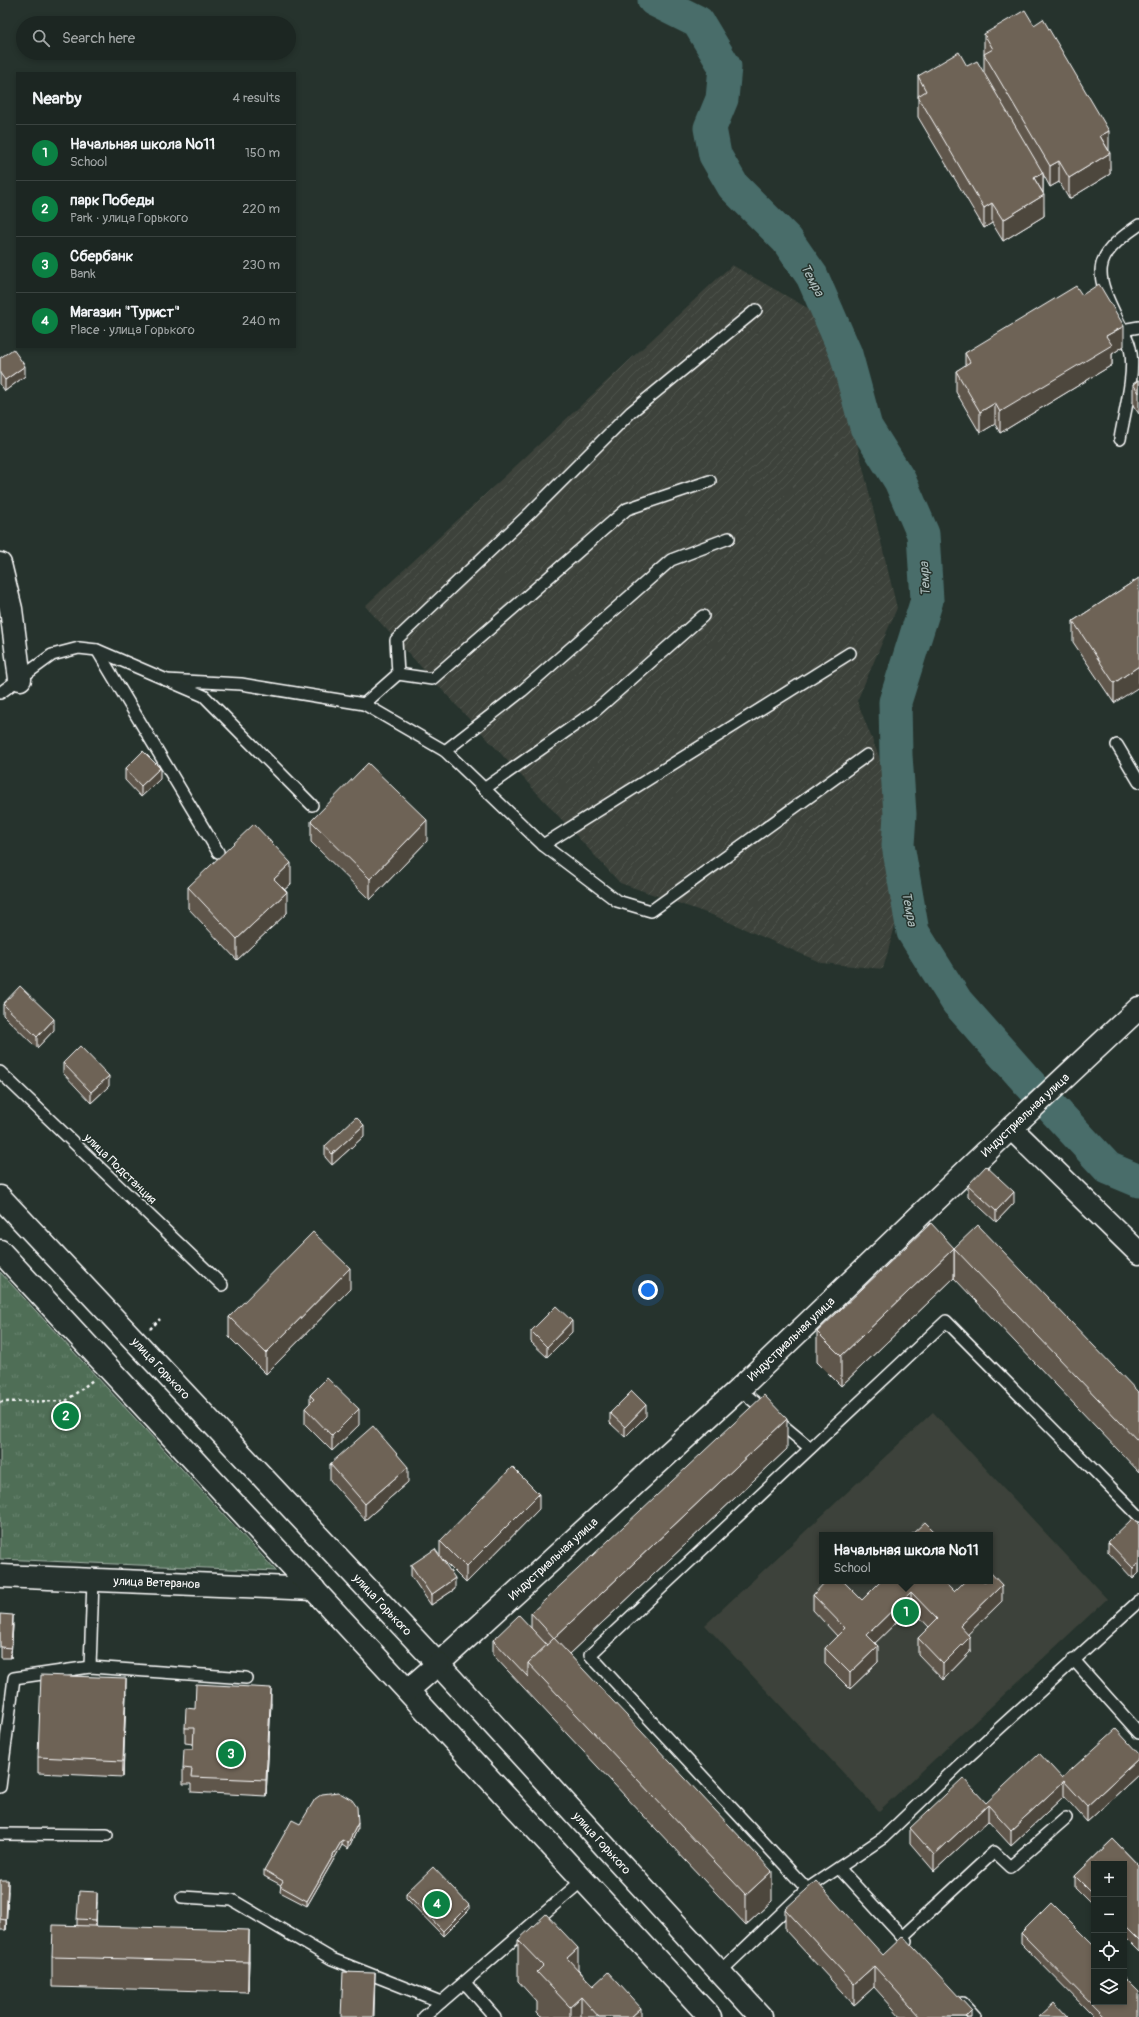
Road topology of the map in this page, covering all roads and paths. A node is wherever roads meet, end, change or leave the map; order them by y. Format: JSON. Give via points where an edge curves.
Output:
{"nodes":[{"id":1,"x":1139,"y":225,"type":"edge"},
{"id":2,"x":756,"y":310,"type":"dead end"},
{"id":3,"x":1139,"y":327,"type":"edge"},
{"id":4,"x":1122,"y":330,"type":"junction"},
{"id":5,"x":1120,"y":439,"type":"dead end"},
{"id":6,"x":710,"y":481,"type":"dead end"},
{"id":7,"x":729,"y":538,"type":"dead end"},
{"id":8,"x":0,"y":564,"type":"edge"},
{"id":9,"x":703,"y":616,"type":"dead end"},
{"id":10,"x":97,"y":650,"type":"junction"},
{"id":11,"x":850,"y":653,"type":"dead end"},
{"id":12,"x":398,"y":674,"type":"junction"},
{"id":13,"x":20,"y":679,"type":"junction"},
{"id":14,"x":166,"y":680,"type":"junction"},
{"id":15,"x":0,"y":693,"type":"edge"},
{"id":16,"x":364,"y":704,"type":"junction"},
{"id":17,"x":1117,"y":745,"type":"dead end"},
{"id":18,"x":445,"y":751,"type":"junction"},
{"id":19,"x":867,"y":754,"type":"dead end"},
{"id":20,"x":1139,"y":782,"type":"edge"},
{"id":21,"x":484,"y":789,"type":"junction"},
{"id":22,"x":312,"y":805,"type":"dead end"},
{"id":23,"x":543,"y":845,"type":"junction"},
{"id":24,"x":218,"y":852,"type":"dead end"},
{"id":25,"x":1139,"y":1008,"type":"edge"},
{"id":26,"x":0,"y":1072,"type":"edge"},
{"id":27,"x":1011,"y":1128,"type":"junction"},
{"id":28,"x":0,"y":1197,"type":"edge"},
{"id":29,"x":0,"y":1251,"type":"edge"},
{"id":30,"x":1139,"y":1253,"type":"edge"},
{"id":31,"x":222,"y":1286,"type":"dead end"},
{"id":32,"x":739,"y":1389,"type":"junction"},
{"id":33,"x":810,"y":1448,"type":"junction"},
{"id":34,"x":1139,"y":1516,"type":"edge"},
{"id":35,"x":0,"y":1576,"type":"edge"},
{"id":36,"x":93,"y":1580,"type":"junction"},
{"id":37,"x":314,"y":1589,"type":"junction"},
{"id":38,"x":1139,"y":1601,"type":"edge"},
{"id":39,"x":1073,"y":1659,"type":"junction"},
{"id":40,"x":438,"y":1664,"type":"junction"},
{"id":41,"x":90,"y":1666,"type":"junction"},
{"id":42,"x":246,"y":1678,"type":"dead end"},
{"id":43,"x":408,"y":1690,"type":"junction"},
{"id":44,"x":1139,"y":1733,"type":"edge"},
{"id":45,"x":0,"y":1787,"type":"edge"},
{"id":46,"x":1066,"y":1818,"type":"dead end"},
{"id":47,"x":0,"y":1834,"type":"edge"},
{"id":48,"x":107,"y":1835,"type":"dead end"},
{"id":49,"x":839,"y":1868,"type":"junction"},
{"id":50,"x":584,"y":1880,"type":"junction"},
{"id":51,"x":807,"y":1890,"type":"junction"},
{"id":52,"x":182,"y":1897,"type":"dead end"},
{"id":53,"x":902,"y":1937,"type":"junction"},
{"id":54,"x":912,"y":1948,"type":"edge"},
{"id":55,"x":719,"y":1973,"type":"junction"},
{"id":56,"x":465,"y":1983,"type":"junction"},
{"id":57,"x":954,"y":1994,"type":"edge"},
{"id":58,"x":441,"y":2002,"type":"junction"},
{"id":59,"x":424,"y":2017,"type":"edge"},
{"id":60,"x":495,"y":2017,"type":"edge"},
{"id":61,"x":710,"y":2017,"type":"edge"},
{"id":62,"x":761,"y":2017,"type":"edge"},
{"id":63,"x":975,"y":2017,"type":"edge"}],
"edges":[{"from":1,"to":4,"type":"lane","via":[[1120,238],[1102,262],[1100,275],[1103,290]]},
{"from":2,"to":12,"type":"lane","via":[[631,412],[531,512],[396,640]]},
{"from":3,"to":4,"type":"lane"},
{"from":4,"to":5,"type":"lane","via":[[1130,349],[1131,373]]},
{"from":6,"to":12,"type":"lane","via":[[627,508],[432,678]]},
{"from":7,"to":18,"type":"lane","via":[[671,560],[522,691]]},
{"from":8,"to":13,"type":"main road","via":[[10,609]]},
{"from":9,"to":21,"type":"lane","via":[[595,711]]},
{"from":10,"to":13,"type":"lane","via":[[79,648],[52,655]]},
{"from":10,"to":14,"type":"lane"},
{"from":10,"to":24,"type":"lane"},
{"from":11,"to":23,"type":"lane"},
{"from":12,"to":16,"type":"lane"},
{"from":13,"to":15,"type":"lane"},
{"from":14,"to":16,"type":"lane","via":[[241,684]]},
{"from":14,"to":22,"type":"lane","via":[[204,696]]},
{"from":16,"to":18,"type":"lane"},
{"from":17,"to":20,"type":"lane"},
{"from":18,"to":21,"type":"lane"},
{"from":19,"to":23,"type":"lane","via":[[651,911],[617,901]]},
{"from":21,"to":23,"type":"lane"},
{"from":25,"to":27,"type":"main road","name":"Индустриальная улица"},
{"from":26,"to":31,"type":"lane","name":"улица Подстанция"},
{"from":27,"to":30,"type":"main road"},
{"from":27,"to":32,"type":"main road","name":"Индустриальная улица"},
{"from":28,"to":40,"type":"main road","name":"улица Горького"},
{"from":29,"to":37,"type":"main road"},
{"from":32,"to":33,"type":"lane"},
{"from":32,"to":40,"type":"main road","name":"Индустриальная улица"},
{"from":33,"to":34,"type":"lane","via":[[946,1321]]},
{"from":33,"to":51,"type":"lane","via":[[590,1655]]},
{"from":35,"to":36,"type":"main road","name":"улица Ветеранов"},
{"from":36,"to":37,"type":"main road","name":"улица Ветеранов"},
{"from":36,"to":41,"type":"lane"},
{"from":37,"to":43,"type":"main road"},
{"from":38,"to":39,"type":"lane"},
{"from":39,"to":44,"type":"lane"},
{"from":39,"to":49,"type":"lane","via":[[883,1838]]},
{"from":40,"to":43,"type":"main road","name":"Индустриальная улица"},
{"from":40,"to":55,"type":"main road","name":"улица Горького"},
{"from":41,"to":42,"type":"lane"},
{"from":41,"to":45,"type":"lane","via":[[14,1678]]},
{"from":43,"to":50,"type":"main road"},
{"from":46,"to":53,"type":"lane","via":[[1010,1867],[994,1852]]},
{"from":47,"to":48,"type":"lane"},
{"from":49,"to":51,"type":"lane"},
{"from":49,"to":53,"type":"lane"},
{"from":50,"to":56,"type":"lane"},
{"from":50,"to":61,"type":"main road"},
{"from":51,"to":55,"type":"lane"},
{"from":52,"to":58,"type":"lane","via":[[232,1900],[332,1960]]},
{"from":53,"to":54,"type":"lane"},
{"from":55,"to":62,"type":"main road","name":"улица Горького"},
{"from":56,"to":58,"type":"lane"},
{"from":56,"to":60,"type":"lane"},
{"from":57,"to":63,"type":"lane"},
{"from":58,"to":59,"type":"lane"}]}
